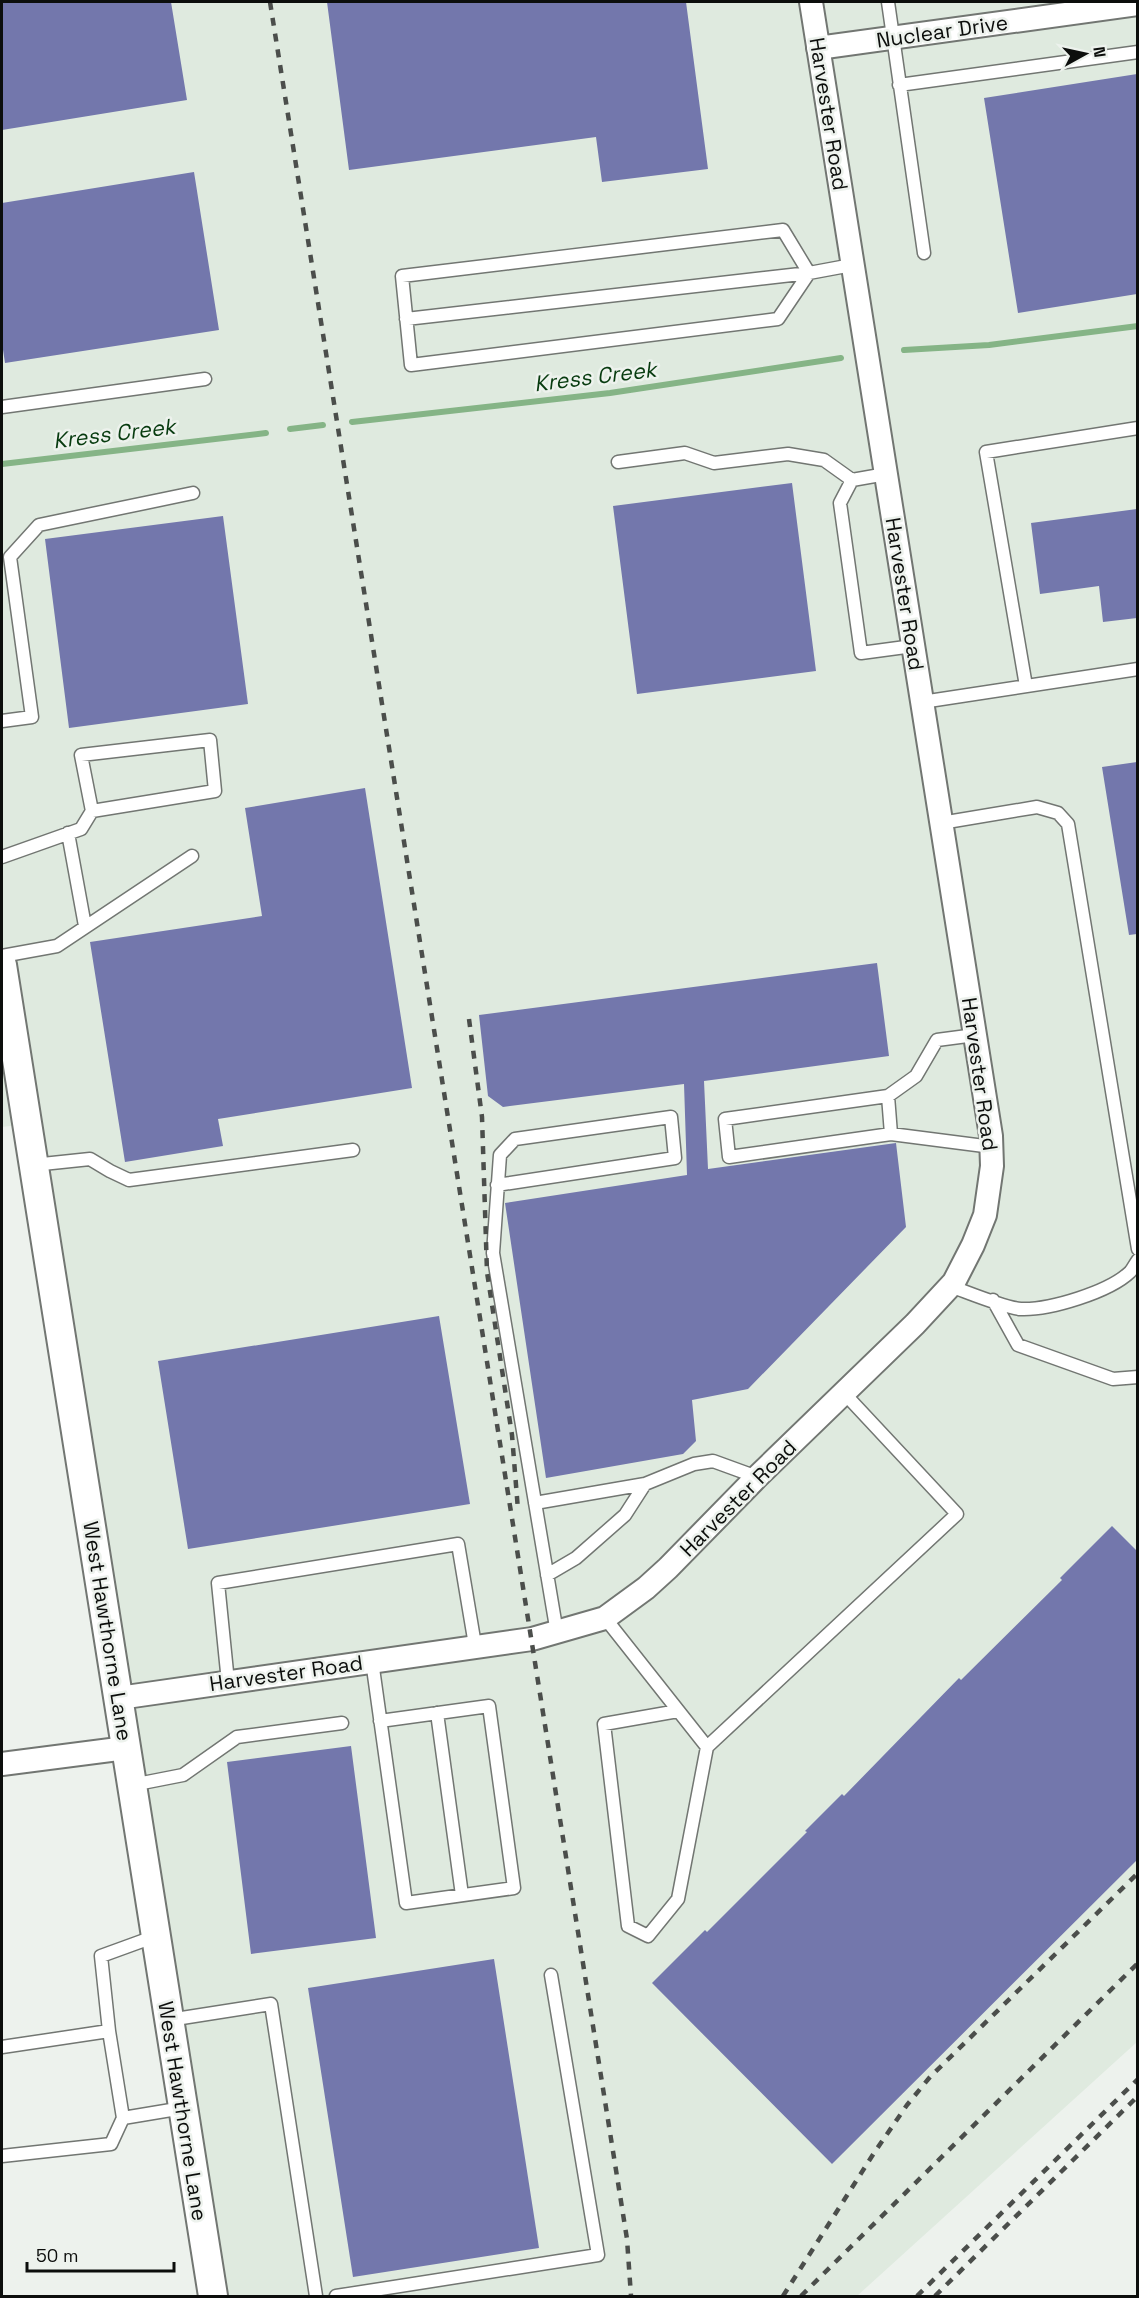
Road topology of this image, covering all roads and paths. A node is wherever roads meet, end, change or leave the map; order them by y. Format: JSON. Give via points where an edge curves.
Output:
{"nodes":[{"id":1,"x":811,"y":2,"type":"edge"},
{"id":2,"x":888,"y":2,"type":"edge"},
{"id":3,"x":1137,"y":4,"type":"edge"},
{"id":4,"x":1078,"y":7,"type":"edge"},
{"id":5,"x":1052,"y":8,"type":"edge"},
{"id":6,"x":892,"y":38,"type":"junction"},
{"id":7,"x":818,"y":48,"type":"junction"},
{"id":8,"x":1137,"y":52,"type":"edge"},
{"id":9,"x":899,"y":85,"type":"junction"},
{"id":10,"x":924,"y":253,"type":"dead end"},
{"id":11,"x":852,"y":265,"type":"junction"},
{"id":12,"x":809,"y":273,"type":"junction"},
{"id":13,"x":406,"y":320,"type":"junction"},
{"id":14,"x":205,"y":379,"type":"dead end"},
{"id":15,"x":2,"y":407,"type":"edge"},
{"id":16,"x":1137,"y":428,"type":"edge"},
{"id":17,"x":618,"y":462,"type":"dead end"},
{"id":18,"x":886,"y":474,"type":"junction"},
{"id":19,"x":852,"y":480,"type":"junction"},
{"id":20,"x":193,"y":493,"type":"dead end"},
{"id":21,"x":6,"y":558,"type":"edge"},
{"id":22,"x":913,"y":646,"type":"junction"},
{"id":23,"x":1137,"y":669,"type":"edge"},
{"id":24,"x":1026,"y":686,"type":"junction"},
{"id":25,"x":922,"y":702,"type":"junction"},
{"id":26,"x":2,"y":721,"type":"edge"},
{"id":27,"x":92,"y":811,"type":"junction"},
{"id":28,"x":941,"y":823,"type":"junction"},
{"id":29,"x":68,"y":833,"type":"junction"},
{"id":30,"x":192,"y":856,"type":"dead end"},
{"id":31,"x":2,"y":857,"type":"edge"},
{"id":32,"x":85,"y":926,"type":"junction"},
{"id":33,"x":2,"y":956,"type":"edge"},
{"id":34,"x":2,"y":965,"type":"edge"},
{"id":35,"x":975,"y":1035,"type":"junction"},
{"id":36,"x":7,"y":1041,"type":"edge"},
{"id":37,"x":888,"y":1096,"type":"junction"},
{"id":38,"x":891,"y":1134,"type":"junction"},
{"id":39,"x":992,"y":1146,"type":"junction"},
{"id":40,"x":353,"y":1150,"type":"dead end"},
{"id":41,"x":33,"y":1165,"type":"junction"},
{"id":42,"x":497,"y":1185,"type":"junction"},
{"id":43,"x":1137,"y":1249,"type":"edge"},
{"id":44,"x":1137,"y":1260,"type":"edge"},
{"id":45,"x":950,"y":1286,"type":"junction"},
{"id":46,"x":993,"y":1300,"type":"junction"},
{"id":47,"x":1137,"y":1377,"type":"edge"},
{"id":48,"x":844,"y":1393,"type":"junction"},
{"id":49,"x":757,"y":1477,"type":"junction"},
{"id":50,"x":645,"y":1484,"type":"junction"},
{"id":51,"x":535,"y":1503,"type":"junction"},
{"id":52,"x":547,"y":1575,"type":"junction"},
{"id":53,"x":605,"y":1618,"type":"junction"},
{"id":54,"x":557,"y":1633,"type":"junction"},
{"id":55,"x":475,"y":1646,"type":"junction"},
{"id":56,"x":372,"y":1661,"type":"junction"},
{"id":57,"x":228,"y":1682,"type":"junction"},
{"id":58,"x":119,"y":1698,"type":"junction"},
{"id":59,"x":678,"y":1711,"type":"junction"},
{"id":60,"x":437,"y":1713,"type":"junction"},
{"id":61,"x":380,"y":1721,"type":"junction"},
{"id":62,"x":342,"y":1724,"type":"dead end"},
{"id":63,"x":707,"y":1747,"type":"junction"},
{"id":64,"x":126,"y":1748,"type":"junction"},
{"id":65,"x":2,"y":1764,"type":"edge"},
{"id":66,"x":132,"y":1785,"type":"junction"},
{"id":67,"x":462,"y":1895,"type":"junction"},
{"id":68,"x":145,"y":1940,"type":"junction"},
{"id":69,"x":550,"y":1976,"type":"dead end"},
{"id":70,"x":169,"y":2020,"type":"junction"},
{"id":71,"x":109,"y":2031,"type":"junction"},
{"id":72,"x":2,"y":2047,"type":"edge"},
{"id":73,"x":183,"y":2108,"type":"junction"},
{"id":74,"x":123,"y":2118,"type":"junction"},
{"id":75,"x":2,"y":2156,"type":"edge"},
{"id":76,"x":213,"y":2296,"type":"edge"},
{"id":77,"x":316,"y":2296,"type":"edge"},
{"id":78,"x":336,"y":2296,"type":"edge"}],
"edges":[{"from":1,"to":7,"type":"street","name":"Harvester Road"},
{"from":2,"to":6,"type":"lane"},
{"from":3,"to":4,"type":"street","name":"Nuclear Drive"},
{"from":4,"to":5,"type":"street","name":"Nuclear Drive"},
{"from":5,"to":6,"type":"street","name":"Nuclear Drive"},
{"from":6,"to":7,"type":"street","name":"Nuclear Drive"},
{"from":6,"to":9,"type":"lane"},
{"from":7,"to":11,"type":"street","name":"Harvester Road"},
{"from":8,"to":9,"type":"lane"},
{"from":9,"to":10,"type":"lane"},
{"from":11,"to":12,"type":"lane"},
{"from":11,"to":18,"type":"street","name":"Harvester Road"},
{"from":12,"to":13,"type":"lane"},
{"from":12,"to":13,"type":"lane","via":[[778,320],[411,365]]},
{"from":12,"to":13,"type":"lane","via":[[783,230],[402,276]]},
{"from":14,"to":15,"type":"lane"},
{"from":16,"to":24,"type":"lane","via":[[986,452]]},
{"from":17,"to":19,"type":"lane","via":[[686,453],[714,463],[788,454],[824,460]]},
{"from":18,"to":19,"type":"lane"},
{"from":18,"to":22,"type":"street","name":"Harvester Road"},
{"from":19,"to":22,"type":"lane","via":[[840,503],[861,653]]},
{"from":20,"to":21,"type":"lane","via":[[39,525]]},
{"from":21,"to":26,"type":"lane","via":[[32,717]]},
{"from":22,"to":25,"type":"street","name":"Harvester Road"},
{"from":23,"to":24,"type":"lane"},
{"from":24,"to":25,"type":"lane"},
{"from":25,"to":28,"type":"street","name":"Harvester Road"},
{"from":27,"to":27,"type":"lane","via":[[215,791],[210,740],[81,755]]},
{"from":27,"to":29,"type":"lane","via":[[81,829]]},
{"from":28,"to":35,"type":"street","name":"Harvester Road"},
{"from":28,"to":43,"type":"lane","via":[[1037,807],[1058,813],[1068,824]]},
{"from":29,"to":31,"type":"lane"},
{"from":29,"to":32,"type":"lane"},
{"from":30,"to":32,"type":"lane"},
{"from":32,"to":33,"type":"lane","via":[[57,946]]},
{"from":34,"to":36,"type":"street","name":"West Hawthorne Lane"},
{"from":35,"to":37,"type":"lane","via":[[937,1040],[916,1076]]},
{"from":35,"to":39,"type":"street","name":"Harvester Road"},
{"from":36,"to":41,"type":"street","name":"West Hawthorne Lane"},
{"from":37,"to":38,"type":"lane"},
{"from":37,"to":38,"type":"lane","via":[[725,1119],[729,1157]]},
{"from":38,"to":39,"type":"lane"},
{"from":39,"to":45,"type":"street","name":"Harvester Road","via":[[985,1215]]},
{"from":40,"to":41,"type":"lane","via":[[129,1180],[90,1159]]},
{"from":41,"to":58,"type":"street","name":"West Hawthorne Lane"},
{"from":42,"to":42,"type":"lane","via":[[500,1155],[515,1139],[672,1117],[675,1158]]},
{"from":42,"to":51,"type":"lane","via":[[493,1253]]},
{"from":44,"to":46,"type":"lane","via":[[1130,1272],[1083,1299],[1020,1309]]},
{"from":45,"to":46,"type":"lane"},
{"from":45,"to":48,"type":"street","name":"Harvester Road"},
{"from":46,"to":47,"type":"lane","via":[[1018,1345],[1113,1379]]},
{"from":48,"to":49,"type":"street","name":"Harvester Road"},
{"from":48,"to":63,"type":"lane","via":[[957,1514]]},
{"from":49,"to":50,"type":"lane","via":[[713,1461],[694,1464]]},
{"from":49,"to":53,"type":"street","name":"Harvester Road","via":[[668,1568]]},
{"from":50,"to":51,"type":"lane"},
{"from":50,"to":52,"type":"lane","via":[[625,1515],[576,1558]]},
{"from":51,"to":52,"type":"lane"},
{"from":52,"to":54,"type":"lane"},
{"from":53,"to":54,"type":"street","name":"Harvester Road"},
{"from":53,"to":59,"type":"lane"},
{"from":54,"to":55,"type":"street","name":"Harvester Road"},
{"from":55,"to":56,"type":"street","name":"Harvester Road"},
{"from":55,"to":57,"type":"lane","via":[[458,1544],[218,1583]]},
{"from":56,"to":57,"type":"street","name":"Harvester Road"},
{"from":56,"to":61,"type":"lane"},
{"from":57,"to":58,"type":"street","name":"Harvester Road"},
{"from":58,"to":64,"type":"street","name":"West Hawthorne Lane"},
{"from":59,"to":63,"type":"lane"},
{"from":59,"to":63,"type":"lane","via":[[604,1724],[628,1926],[648,1936],[678,1899]]},
{"from":60,"to":61,"type":"lane"},
{"from":60,"to":67,"type":"lane"},
{"from":60,"to":67,"type":"lane","via":[[489,1706],[514,1888]]},
{"from":61,"to":67,"type":"lane","via":[[406,1903]]},
{"from":62,"to":66,"type":"lane","via":[[237,1737],[183,1775]]},
{"from":64,"to":65,"type":"street"},
{"from":64,"to":66,"type":"street","name":"West Hawthorne Lane"},
{"from":66,"to":68,"type":"street","name":"West Hawthorne Lane"},
{"from":68,"to":70,"type":"street","name":"West Hawthorne Lane"},
{"from":68,"to":71,"type":"lane","via":[[101,1956]]},
{"from":69,"to":78,"type":"lane","via":[[598,2254]]},
{"from":70,"to":73,"type":"street","name":"West Hawthorne Lane"},
{"from":70,"to":77,"type":"lane","via":[[271,2004]]},
{"from":71,"to":72,"type":"lane"},
{"from":71,"to":74,"type":"lane"},
{"from":73,"to":74,"type":"lane"},
{"from":73,"to":76,"type":"street","name":"West Hawthorne Lane"},
{"from":74,"to":75,"type":"lane","via":[[111,2144]]}]}
